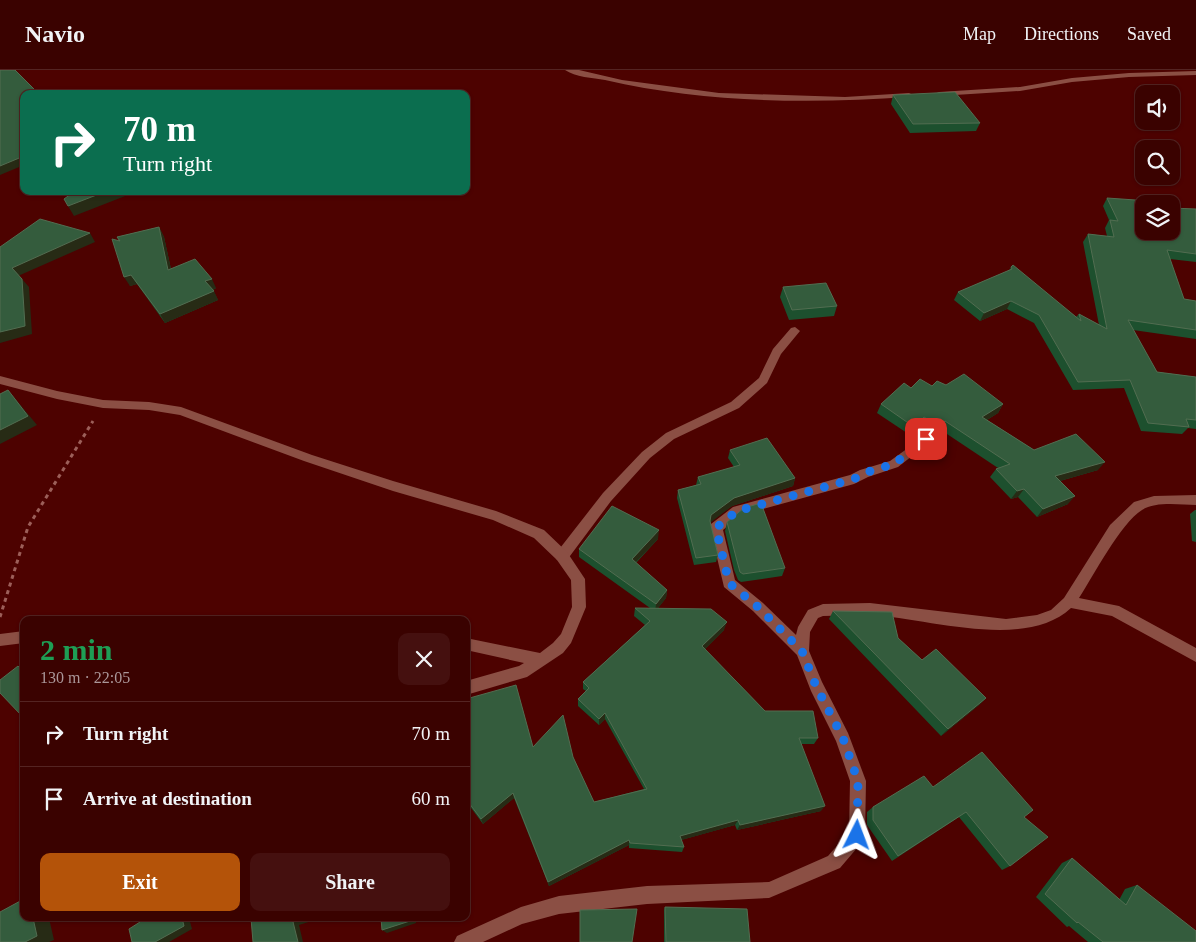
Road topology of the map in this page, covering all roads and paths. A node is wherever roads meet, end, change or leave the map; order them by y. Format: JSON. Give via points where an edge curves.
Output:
{"nodes":[{"id":1,"x":569,"y":70,"type":"edge"},
{"id":2,"x":1196,"y":73,"type":"edge"},
{"id":3,"x":922,"y":94,"type":"edge"},
{"id":4,"x":931,"y":94,"type":"edge"},
{"id":5,"x":795,"y":331,"type":"dead end"},
{"id":6,"x":0,"y":380,"type":"edge"},
{"id":7,"x":103,"y":404,"type":"junction"},
{"id":8,"x":926,"y":439,"type":"dead end"},
{"id":9,"x":1196,"y":500,"type":"edge"},
{"id":10,"x":562,"y":556,"type":"junction"},
{"id":11,"x":1069,"y":602,"type":"junction"},
{"id":12,"x":0,"y":618,"type":"edge"},
{"id":13,"x":20,"y":638,"type":"edge"},
{"id":14,"x":0,"y":640,"type":"edge"},
{"id":15,"x":470,"y":645,"type":"edge"},
{"id":16,"x":802,"y":651,"type":"junction"},
{"id":17,"x":1196,"y":655,"type":"edge"},
{"id":18,"x":542,"y":660,"type":"junction"},
{"id":19,"x":470,"y":687,"type":"edge"},
{"id":20,"x":463,"y":942,"type":"edge"}],
"edges":[{"from":1,"to":3,"type":"street","via":[[622,82],[728,95],[845,99]]},
{"from":2,"to":4,"type":"street","via":[[1129,75],[1020,89]]},
{"from":5,"to":10,"type":"street","via":[[777,352],[763,380],[735,405],[670,436],[646,455],[607,497]]},
{"from":6,"to":7,"type":"street"},
{"from":7,"to":10,"type":"street","via":[[181,411],[385,484],[496,516],[539,534]]},
{"from":7,"to":12,"type":"path","via":[[28,527]]},
{"from":8,"to":16,"type":"street","via":[[894,464],[854,479],[737,511],[716,528],[729,583]]},
{"from":9,"to":11,"type":"street","via":[[1154,501],[1138,506],[1115,529]]},
{"from":10,"to":18,"type":"street","via":[[578,579],[579,608],[566,638]]},
{"from":11,"to":16,"type":"street","via":[[1056,614],[1006,626],[870,609],[823,610],[813,614],[803,631]]},
{"from":11,"to":17,"type":"street","via":[[1114,610]]},
{"from":13,"to":14,"type":"street"},
{"from":15,"to":18,"type":"street"},
{"from":16,"to":20,"type":"street","via":[[843,738],[858,781],[857,835],[834,862],[769,890],[647,895],[559,905],[522,916]]},
{"from":18,"to":19,"type":"street","via":[[522,672]]}]}
